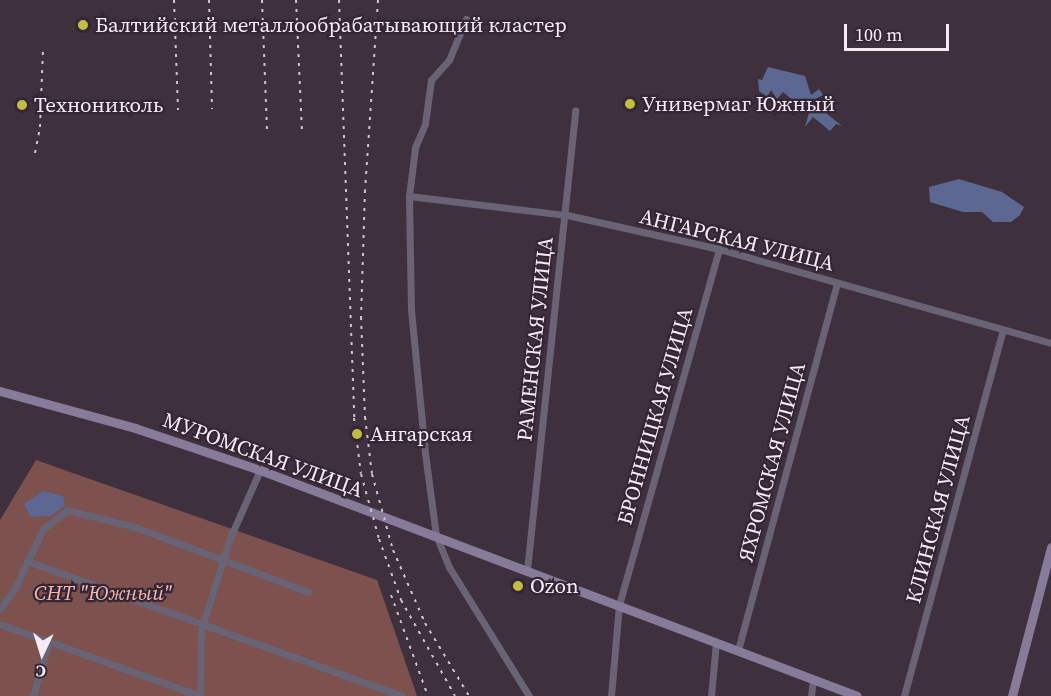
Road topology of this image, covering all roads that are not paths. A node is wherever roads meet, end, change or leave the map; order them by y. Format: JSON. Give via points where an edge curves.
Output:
{"nodes":[{"id":1,"x":466,"y":18,"type":"dead end"},
{"id":2,"x":575,"y":111,"type":"dead end"},
{"id":3,"x":409,"y":196,"type":"junction"},
{"id":4,"x":567,"y":215,"type":"junction"},
{"id":5,"x":719,"y":249,"type":"junction"},
{"id":6,"x":837,"y":283,"type":"junction"},
{"id":7,"x":1003,"y":330,"type":"junction"},
{"id":8,"x":1051,"y":343,"type":"edge"},
{"id":9,"x":0,"y":391,"type":"edge"},
{"id":10,"x":260,"y":470,"type":"junction"},
{"id":11,"x":436,"y":535,"type":"junction"},
{"id":12,"x":1051,"y":547,"type":"edge"},
{"id":13,"x":223,"y":559,"type":"junction"},
{"id":14,"x":27,"y":561,"type":"junction"},
{"id":15,"x":527,"y":570,"type":"junction"},
{"id":16,"x":308,"y":592,"type":"dead end"},
{"id":17,"x":619,"y":605,"type":"junction"},
{"id":18,"x":0,"y":609,"type":"edge"},
{"id":19,"x":0,"y":624,"type":"edge"},
{"id":20,"x":202,"y":626,"type":"junction"},
{"id":21,"x":49,"y":642,"type":"junction"},
{"id":22,"x":716,"y":642,"type":"junction"},
{"id":23,"x":738,"y":650,"type":"junction"},
{"id":24,"x":813,"y":679,"type":"junction"},
{"id":25,"x":33,"y":696,"type":"edge"},
{"id":26,"x":200,"y":696,"type":"edge"},
{"id":27,"x":402,"y":696,"type":"edge"},
{"id":28,"x":529,"y":696,"type":"edge"},
{"id":29,"x":611,"y":696,"type":"edge"},
{"id":30,"x":711,"y":696,"type":"edge"},
{"id":31,"x":811,"y":696,"type":"edge"},
{"id":32,"x":857,"y":696,"type":"edge"},
{"id":33,"x":904,"y":696,"type":"edge"},
{"id":34,"x":1012,"y":696,"type":"edge"}],
"edges":[{"from":1,"to":3,"type":"street","via":[[449,60],[431,80],[425,124],[415,148]]},
{"from":2,"to":4,"type":"street","name":"РАМЕНСКАЯ УЛИЦА"},
{"from":3,"to":4,"type":"street","name":"АНГАРСКАЯ УЛИЦА"},
{"from":3,"to":11,"type":"street","via":[[411,310]]},
{"from":4,"to":5,"type":"street","name":"АНГАРСКАЯ УЛИЦА"},
{"from":4,"to":15,"type":"street","name":"РАМЕНСКАЯ УЛИЦА"},
{"from":5,"to":6,"type":"street","name":"АНГАРСКАЯ УЛИЦА"},
{"from":5,"to":17,"type":"street","name":"БРОННИЦКАЯ УЛИЦА"},
{"from":6,"to":7,"type":"street","name":"АНГАРСКАЯ УЛИЦА"},
{"from":6,"to":23,"type":"street","name":"ЯХРОМСКАЯ УЛИЦА"},
{"from":7,"to":8,"type":"street","name":"АНГАРСКАЯ УЛИЦА"},
{"from":7,"to":33,"type":"street","name":"КЛИНСКАЯ УЛИЦА"},
{"from":9,"to":10,"type":"main road","name":"МУРОМСКАЯ УЛИЦА","via":[[128,426]]},
{"from":10,"to":11,"type":"main road","name":"МУРОМСКАЯ УЛИЦА"},
{"from":10,"to":13,"type":"street"},
{"from":11,"to":15,"type":"main road","name":"МУРОМСКАЯ УЛИЦА"},
{"from":11,"to":28,"type":"street","via":[[449,567]]},
{"from":12,"to":34,"type":"main road"},
{"from":13,"to":14,"type":"street","via":[[102,517],[67,510],[43,529]]},
{"from":13,"to":16,"type":"street"},
{"from":13,"to":20,"type":"street"},
{"from":14,"to":18,"type":"street"},
{"from":14,"to":20,"type":"street"},
{"from":15,"to":17,"type":"main road"},
{"from":17,"to":22,"type":"main road"},
{"from":17,"to":29,"type":"street"},
{"from":19,"to":21,"type":"street"},
{"from":20,"to":26,"type":"street"},
{"from":20,"to":27,"type":"street"},
{"from":21,"to":25,"type":"street"},
{"from":21,"to":26,"type":"street"},
{"from":22,"to":23,"type":"main road"},
{"from":22,"to":30,"type":"street"},
{"from":23,"to":24,"type":"main road"},
{"from":24,"to":31,"type":"street"},
{"from":24,"to":32,"type":"main road"}]}
